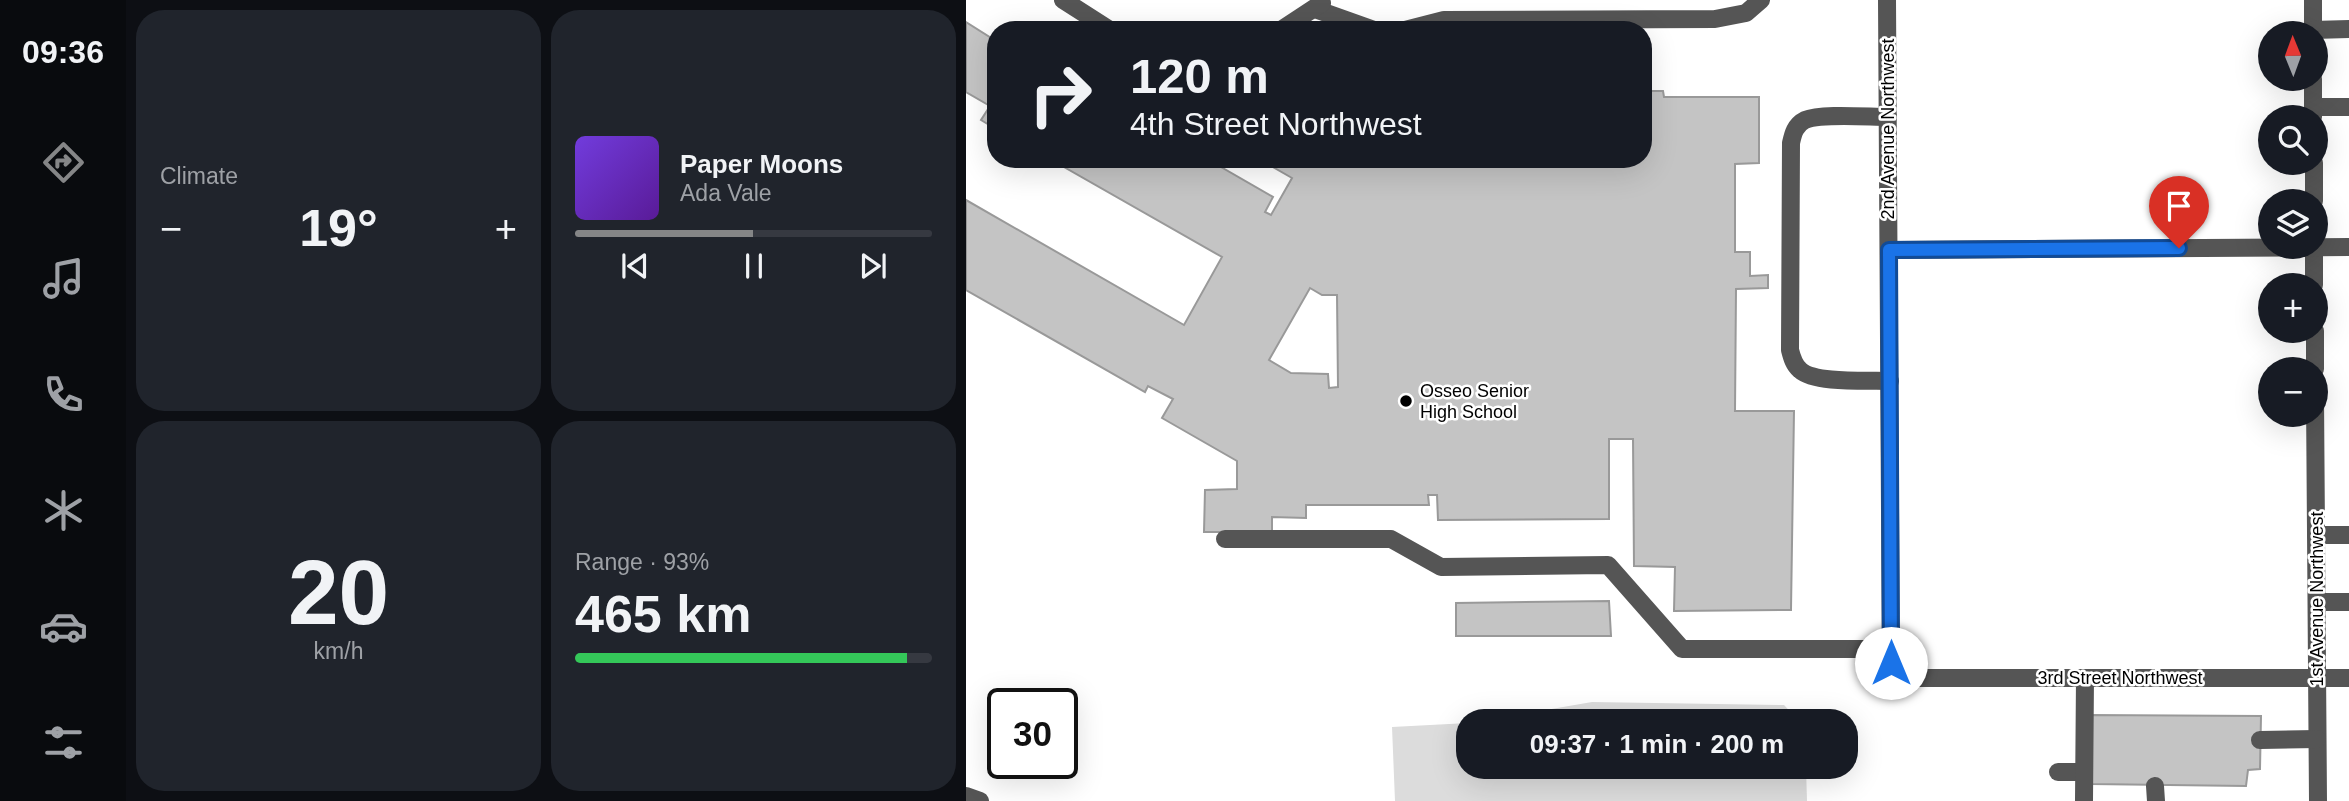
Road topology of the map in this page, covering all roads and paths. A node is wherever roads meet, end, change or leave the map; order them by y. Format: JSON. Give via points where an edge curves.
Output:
{"nodes":[{"id":1,"x":1063,"y":0,"type":"edge"},
{"id":2,"x":1761,"y":0,"type":"edge"},
{"id":3,"x":1887,"y":0,"type":"edge"},
{"id":4,"x":2313,"y":0,"type":"edge"},
{"id":5,"x":1320,"y":4,"type":"edge"},
{"id":6,"x":1096,"y":21,"type":"edge"},
{"id":7,"x":1294,"y":21,"type":"edge"},
{"id":8,"x":1355,"y":21,"type":"edge"},
{"id":9,"x":1440,"y":21,"type":"edge"},
{"id":10,"x":2313,"y":21,"type":"edge"},
{"id":11,"x":2349,"y":29,"type":"edge"},
{"id":12,"x":2328,"y":31,"type":"edge"},
{"id":13,"x":2349,"y":107,"type":"edge"},
{"id":14,"x":2328,"y":110,"type":"edge"},
{"id":15,"x":1888,"y":117,"type":"junction"},
{"id":16,"x":2258,"y":247,"type":"edge"},
{"id":17,"x":2328,"y":247,"type":"edge"},
{"id":18,"x":2349,"y":247,"type":"edge"},
{"id":19,"x":1889,"y":250,"type":"junction"},
{"id":20,"x":1890,"y":381,"type":"junction"},
{"id":21,"x":2315,"y":427,"type":"edge"},
{"id":22,"x":2316,"y":535,"type":"junction"},
{"id":23,"x":2349,"y":535,"type":"edge"},
{"id":24,"x":1225,"y":539,"type":"dead end"},
{"id":25,"x":2317,"y":602,"type":"junction"},
{"id":26,"x":2349,"y":603,"type":"edge"},
{"id":27,"x":1891,"y":649,"type":"junction"},
{"id":28,"x":1891,"y":678,"type":"joint"},
{"id":29,"x":2085,"y":678,"type":"junction"},
{"id":30,"x":2317,"y":678,"type":"junction"},
{"id":31,"x":2349,"y":678,"type":"edge"},
{"id":32,"x":2317,"y":739,"type":"junction"},
{"id":33,"x":2260,"y":740,"type":"dead end"},
{"id":34,"x":2059,"y":772,"type":"dead end"},
{"id":35,"x":2084,"y":772,"type":"junction"},
{"id":36,"x":966,"y":796,"type":"edge"},
{"id":37,"x":980,"y":801,"type":"edge"},
{"id":38,"x":2084,"y":801,"type":"edge"},
{"id":39,"x":2318,"y":801,"type":"edge"}],
"edges":[{"from":1,"to":6,"type":"street"},
{"from":2,"to":9,"type":"street","via":[[1746,13],[1715,19]]},
{"from":3,"to":15,"type":"street","name":"2nd Avenue Northwest"},
{"from":4,"to":10,"type":"street"},
{"from":5,"to":7,"type":"street"},
{"from":5,"to":8,"type":"street"},
{"from":11,"to":12,"type":"street"},
{"from":13,"to":14,"type":"street"},
{"from":15,"to":19,"type":"street","name":"2nd Avenue Northwest"},
{"from":15,"to":20,"type":"street","via":[[1815,117],[1798,125],[1793,133],[1790,350],[1799,370],[1807,375]]},
{"from":16,"to":19,"type":"street"},
{"from":17,"to":18,"type":"street"},
{"from":19,"to":20,"type":"street","name":"2nd Avenue Northwest"},
{"from":20,"to":27,"type":"street","name":"2nd Avenue Northwest"},
{"from":21,"to":22,"type":"street","name":"1st Avenue Northwest"},
{"from":22,"to":23,"type":"street"},
{"from":22,"to":25,"type":"street","name":"1st Avenue Northwest"},
{"from":24,"to":27,"type":"street","via":[[1391,540],[1441,567],[1608,565],[1682,649]]},
{"from":25,"to":26,"type":"street"},
{"from":25,"to":30,"type":"street","name":"1st Avenue Northwest"},
{"from":27,"to":28,"type":"street","name":"2nd Avenue Northwest"},
{"from":28,"to":29,"type":"street","name":"3rd Street Northwest"},
{"from":29,"to":30,"type":"street","name":"3rd Street Northwest"},
{"from":29,"to":35,"type":"street"},
{"from":30,"to":31,"type":"street","name":"3rd Street Northwest"},
{"from":30,"to":32,"type":"street","name":"1st Avenue Northwest"},
{"from":32,"to":33,"type":"street"},
{"from":32,"to":39,"type":"street","name":"1st Avenue Northwest"},
{"from":34,"to":35,"type":"street"},
{"from":35,"to":38,"type":"street"},
{"from":36,"to":37,"type":"street"}]}
